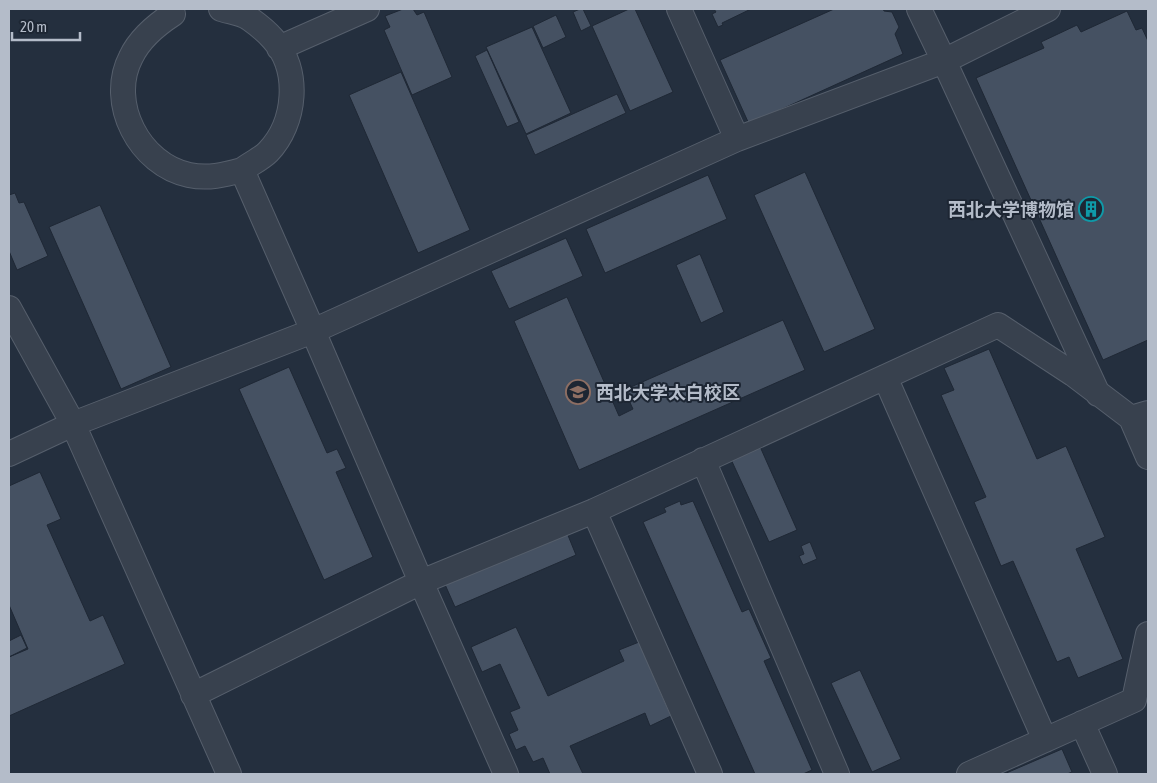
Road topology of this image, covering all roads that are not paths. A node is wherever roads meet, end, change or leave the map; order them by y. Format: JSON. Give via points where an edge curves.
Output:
{"nodes":[{"id":1,"x":221,"y":9,"type":"edge"},
{"id":2,"x":367,"y":9,"type":"edge"},
{"id":3,"x":679,"y":9,"type":"edge"},
{"id":4,"x":919,"y":9,"type":"edge"},
{"id":5,"x":1048,"y":9,"type":"edge"},
{"id":6,"x":179,"y":11,"type":"edge"},
{"id":7,"x":279,"y":48,"type":"junction"},
{"id":8,"x":944,"y":61,"type":"junction"},
{"id":9,"x":737,"y":139,"type":"junction"},
{"id":10,"x":242,"y":170,"type":"junction"},
{"id":11,"x":9,"y":308,"type":"edge"},
{"id":12,"x":313,"y":331,"type":"junction"},
{"id":13,"x":884,"y":377,"type":"junction"},
{"id":14,"x":1098,"y":394,"type":"junction"},
{"id":15,"x":1140,"y":415,"type":"edge"},
{"id":16,"x":73,"y":424,"type":"junction"},
{"id":17,"x":9,"y":454,"type":"edge"},
{"id":18,"x":1148,"y":457,"type":"edge"},
{"id":19,"x":704,"y":460,"type":"junction"},
{"id":20,"x":594,"y":511,"type":"junction"},
{"id":21,"x":421,"y":582,"type":"junction"},
{"id":22,"x":1148,"y":634,"type":"edge"},
{"id":23,"x":193,"y":695,"type":"junction"},
{"id":24,"x":1082,"y":723,"type":"junction"},
{"id":25,"x":1045,"y":740,"type":"junction"},
{"id":26,"x":229,"y":774,"type":"edge"},
{"id":27,"x":506,"y":774,"type":"edge"},
{"id":28,"x":710,"y":774,"type":"edge"},
{"id":29,"x":837,"y":774,"type":"edge"},
{"id":30,"x":969,"y":774,"type":"edge"},
{"id":31,"x":1106,"y":774,"type":"edge"}],
"edges":[{"from":1,"to":7,"type":"street","via":[[248,17],[274,39]]},
{"from":2,"to":7,"type":"street"},
{"from":3,"to":9,"type":"street"},
{"from":4,"to":8,"type":"street"},
{"from":5,"to":8,"type":"street"},
{"from":6,"to":10,"type":"street","via":[[152,28],[130,57],[124,79],[124,101],[130,125],[142,145],[158,161],[173,169],[205,177],[224,176]]},
{"from":7,"to":10,"type":"street","via":[[292,86],[290,113],[266,154]]},
{"from":8,"to":9,"type":"street"},
{"from":8,"to":14,"type":"street"},
{"from":9,"to":12,"type":"street"},
{"from":10,"to":12,"type":"street"},
{"from":11,"to":16,"type":"street"},
{"from":12,"to":16,"type":"street"},
{"from":12,"to":21,"type":"street"},
{"from":13,"to":14,"type":"street","via":[[998,325]]},
{"from":13,"to":19,"type":"street"},
{"from":13,"to":25,"type":"street"},
{"from":14,"to":15,"type":"street"},
{"from":15,"to":18,"type":"street"},
{"from":16,"to":17,"type":"street"},
{"from":16,"to":23,"type":"street"},
{"from":19,"to":20,"type":"street"},
{"from":19,"to":29,"type":"street"},
{"from":20,"to":21,"type":"street"},
{"from":20,"to":28,"type":"street"},
{"from":21,"to":23,"type":"street"},
{"from":21,"to":27,"type":"street"},
{"from":22,"to":24,"type":"street","via":[[1134,700]]},
{"from":23,"to":26,"type":"street"},
{"from":24,"to":25,"type":"street"},
{"from":24,"to":31,"type":"street"},
{"from":25,"to":30,"type":"street"}]}
